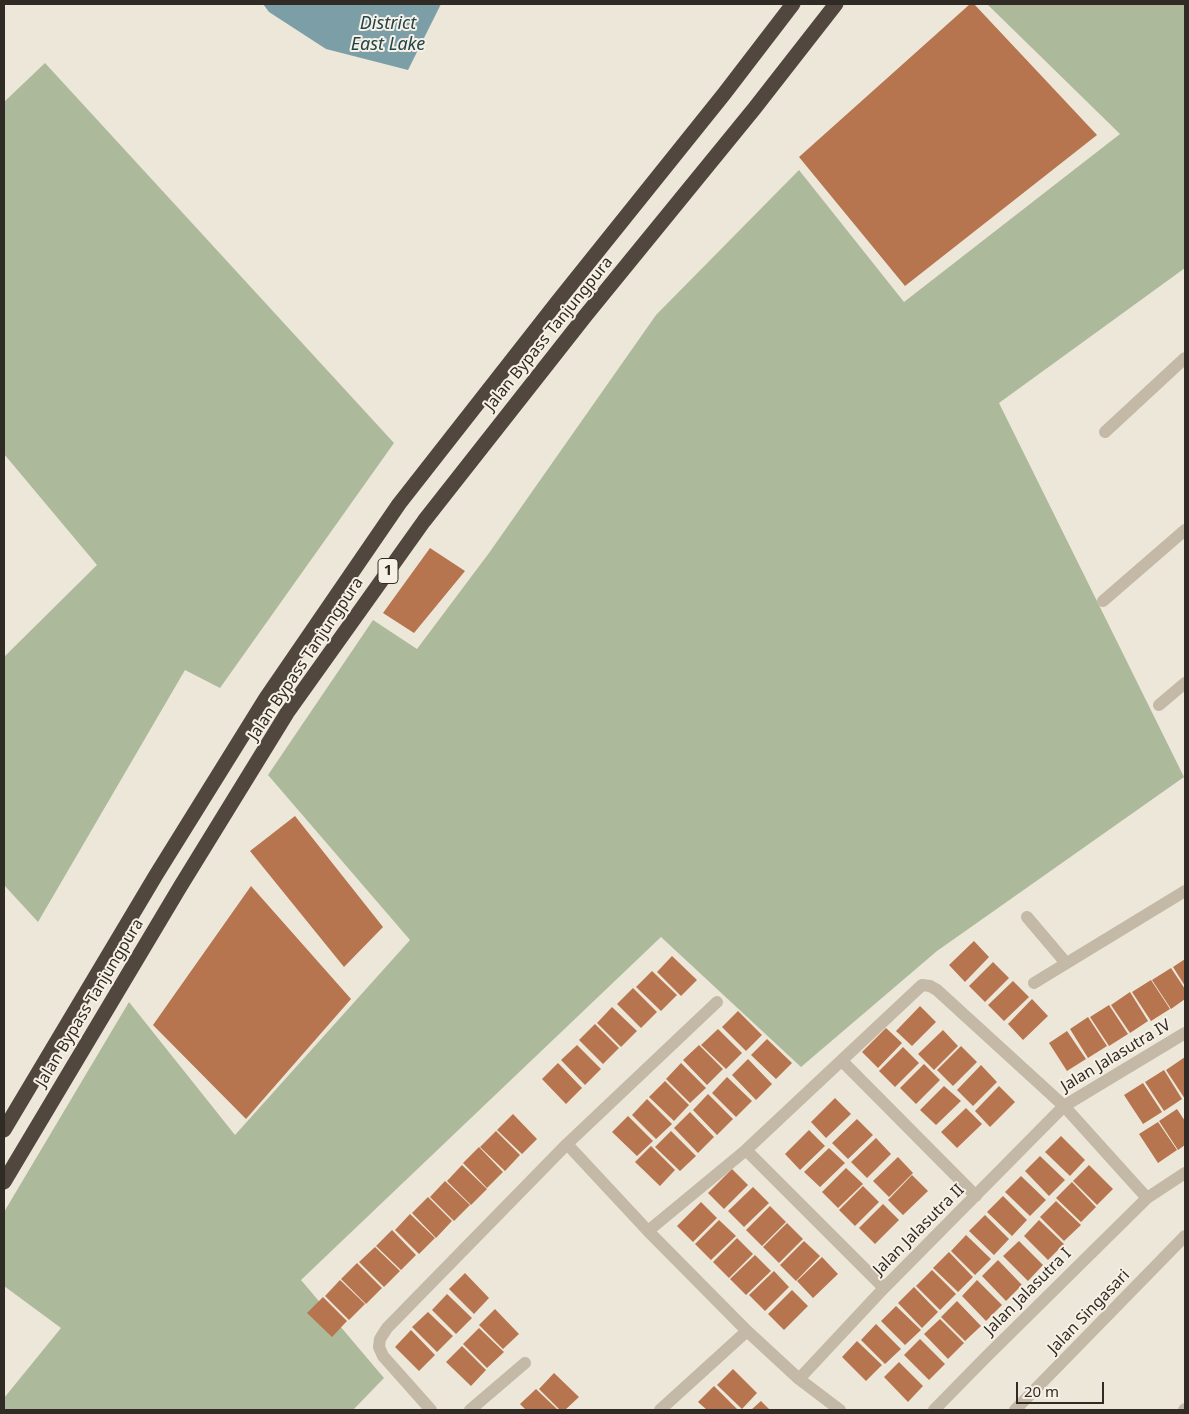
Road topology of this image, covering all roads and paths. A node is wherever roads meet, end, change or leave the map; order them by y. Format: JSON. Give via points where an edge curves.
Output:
{"nodes":[{"id":1,"x":793,"y":4,"type":"edge"},
{"id":2,"x":836,"y":4,"type":"edge"},
{"id":3,"x":1185,"y":358,"type":"edge"},
{"id":4,"x":1105,"y":432,"type":"dead end"},
{"id":5,"x":1185,"y":530,"type":"edge"},
{"id":6,"x":1103,"y":602,"type":"dead end"},
{"id":7,"x":1185,"y":683,"type":"edge"},
{"id":8,"x":1159,"y":705,"type":"dead end"},
{"id":9,"x":1185,"y":891,"type":"edge"},
{"id":10,"x":1027,"y":917,"type":"dead end"},
{"id":11,"x":1066,"y":963,"type":"junction"},
{"id":12,"x":1034,"y":983,"type":"dead end"},
{"id":13,"x":717,"y":1002,"type":"dead end"},
{"id":14,"x":1185,"y":1033,"type":"edge"},
{"id":15,"x":842,"y":1061,"type":"junction"},
{"id":16,"x":1064,"y":1106,"type":"junction"},
{"id":17,"x":4,"y":1130,"type":"edge"},
{"id":18,"x":567,"y":1144,"type":"junction"},
{"id":19,"x":746,"y":1150,"type":"junction"},
{"id":20,"x":1185,"y":1173,"type":"edge"},
{"id":21,"x":4,"y":1182,"type":"edge"},
{"id":22,"x":976,"y":1196,"type":"junction"},
{"id":23,"x":1147,"y":1198,"type":"junction"},
{"id":24,"x":648,"y":1231,"type":"junction"},
{"id":25,"x":1185,"y":1236,"type":"edge"},
{"id":26,"x":884,"y":1288,"type":"junction"},
{"id":27,"x":746,"y":1330,"type":"junction"},
{"id":28,"x":525,"y":1362,"type":"dead end"},
{"id":29,"x":799,"y":1379,"type":"junction"},
{"id":30,"x":836,"y":1409,"type":"edge"},
{"id":31,"x":431,"y":1410,"type":"edge"},
{"id":32,"x":470,"y":1410,"type":"edge"},
{"id":33,"x":660,"y":1410,"type":"edge"},
{"id":34,"x":934,"y":1410,"type":"edge"},
{"id":35,"x":1015,"y":1410,"type":"edge"}],
"edges":[{"from":1,"to":17,"type":"highway","name":"Jalan Bypass Tanjungpura","number":"1","via":[[393,512],[266,698]]},
{"from":2,"to":21,"type":"highway","name":"Jalan Bypass Tanjungpura","number":"1","via":[[424,520],[287,713]]},
{"from":3,"to":4,"type":"street"},
{"from":5,"to":6,"type":"street"},
{"from":7,"to":8,"type":"street"},
{"from":9,"to":11,"type":"street"},
{"from":10,"to":11,"type":"street"},
{"from":11,"to":12,"type":"street"},
{"from":13,"to":18,"type":"street"},
{"from":14,"to":16,"type":"street","name":"Jalan Jalasutra IV"},
{"from":15,"to":16,"type":"street","via":[[922,985],[926,985],[937,990]]},
{"from":15,"to":19,"type":"street"},
{"from":15,"to":22,"type":"street"},
{"from":16,"to":22,"type":"street","name":"Jalan Jalasutra II"},
{"from":16,"to":23,"type":"street"},
{"from":18,"to":24,"type":"street"},
{"from":18,"to":31,"type":"street","via":[[387,1328],[380,1339],[383,1356]]},
{"from":19,"to":24,"type":"street"},
{"from":19,"to":26,"type":"street"},
{"from":20,"to":23,"type":"street","name":"Jalan Jalasutra I"},
{"from":22,"to":26,"type":"street","name":"Jalan Jalasutra II"},
{"from":23,"to":34,"type":"street","name":"Jalan Jalasutra I"},
{"from":24,"to":27,"type":"street"},
{"from":25,"to":35,"type":"street","name":"Jalan Singasari"},
{"from":26,"to":29,"type":"street","name":"Jalan Jalasutra II"},
{"from":27,"to":29,"type":"street"},
{"from":27,"to":33,"type":"street"},
{"from":28,"to":32,"type":"street"},
{"from":29,"to":30,"type":"street"}]}
